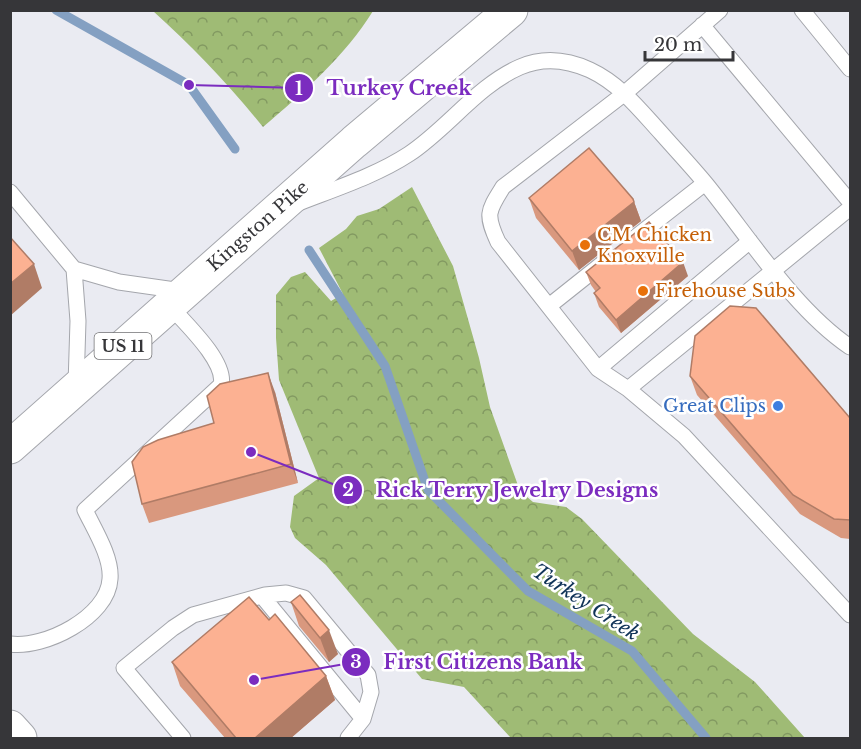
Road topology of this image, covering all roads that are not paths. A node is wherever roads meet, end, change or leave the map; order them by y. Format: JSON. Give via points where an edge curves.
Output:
{"nodes":[{"id":1,"x":511,"y":10,"type":"edge"},
{"id":2,"x":720,"y":10,"type":"edge"},
{"id":3,"x":802,"y":10,"type":"edge"},
{"id":4,"x":702,"y":25,"type":"junction"},
{"id":5,"x":850,"y":69,"type":"edge"},
{"id":6,"x":625,"y":93,"type":"junction"},
{"id":7,"x":705,"y":183,"type":"junction"},
{"id":8,"x":10,"y":192,"type":"edge"},
{"id":9,"x":850,"y":202,"type":"edge"},
{"id":10,"x":850,"y":208,"type":"edge"},
{"id":11,"x":272,"y":214,"type":"junction"},
{"id":12,"x":750,"y":241,"type":"junction"},
{"id":13,"x":74,"y":269,"type":"junction"},
{"id":14,"x":774,"y":272,"type":"junction"},
{"id":15,"x":177,"y":298,"type":"junction"},
{"id":16,"x":549,"y":306,"type":"junction"},
{"id":17,"x":850,"y":347,"type":"edge"},
{"id":18,"x":598,"y":369,"type":"junction"},
{"id":19,"x":76,"y":388,"type":"junction"},
{"id":20,"x":628,"y":389,"type":"junction"},
{"id":21,"x":10,"y":447,"type":"edge"},
{"id":22,"x":262,"y":596,"type":"junction"},
{"id":23,"x":850,"y":615,"type":"edge"},
{"id":24,"x":10,"y":644,"type":"edge"},
{"id":25,"x":363,"y":718,"type":"junction"},
{"id":26,"x":10,"y":727,"type":"edge"},
{"id":27,"x":20,"y":738,"type":"edge"},
{"id":28,"x":183,"y":738,"type":"edge"},
{"id":29,"x":348,"y":738,"type":"edge"}],
"edges":[{"from":1,"to":11,"type":"main road","name":"Kingston Pike","number":"US 11"},
{"from":2,"to":4,"type":"lane"},
{"from":3,"to":5,"type":"lane"},
{"from":4,"to":6,"type":"lane"},
{"from":4,"to":9,"type":"lane"},
{"from":6,"to":7,"type":"lane"},
{"from":6,"to":11,"type":"lane","via":[[576,65],[553,60],[521,66],[477,96],[410,154]]},
{"from":6,"to":16,"type":"lane","via":[[503,186],[489,208],[490,226],[498,242]]},
{"from":7,"to":12,"type":"lane"},
{"from":7,"to":16,"type":"lane"},
{"from":8,"to":13,"type":"lane"},
{"from":10,"to":14,"type":"lane"},
{"from":11,"to":15,"type":"main road","name":"Kingston Pike","number":"US 11"},
{"from":12,"to":14,"type":"lane"},
{"from":12,"to":18,"type":"lane"},
{"from":13,"to":15,"type":"lane"},
{"from":13,"to":19,"type":"lane","via":[[78,321]]},
{"from":14,"to":17,"type":"lane"},
{"from":14,"to":20,"type":"lane"},
{"from":15,"to":19,"type":"main road","name":"Kingston Pike","number":"US 11"},
{"from":15,"to":24,"type":"lane","via":[[214,358],[223,377],[221,385],[85,510],[106,554],[110,579],[103,603],[71,630],[23,646]]},
{"from":16,"to":18,"type":"lane"},
{"from":18,"to":20,"type":"lane"},
{"from":19,"to":21,"type":"main road","name":"Kingston Pike","number":"US 11"},
{"from":20,"to":23,"type":"lane","via":[[684,436]]},
{"from":22,"to":25,"type":"lane"},
{"from":22,"to":25,"type":"lane","via":[[286,593],[304,598],[368,675],[370,692]]},
{"from":22,"to":28,"type":"lane","via":[[193,615],[124,668]]},
{"from":25,"to":29,"type":"lane"},
{"from":26,"to":27,"type":"main road"}]}
